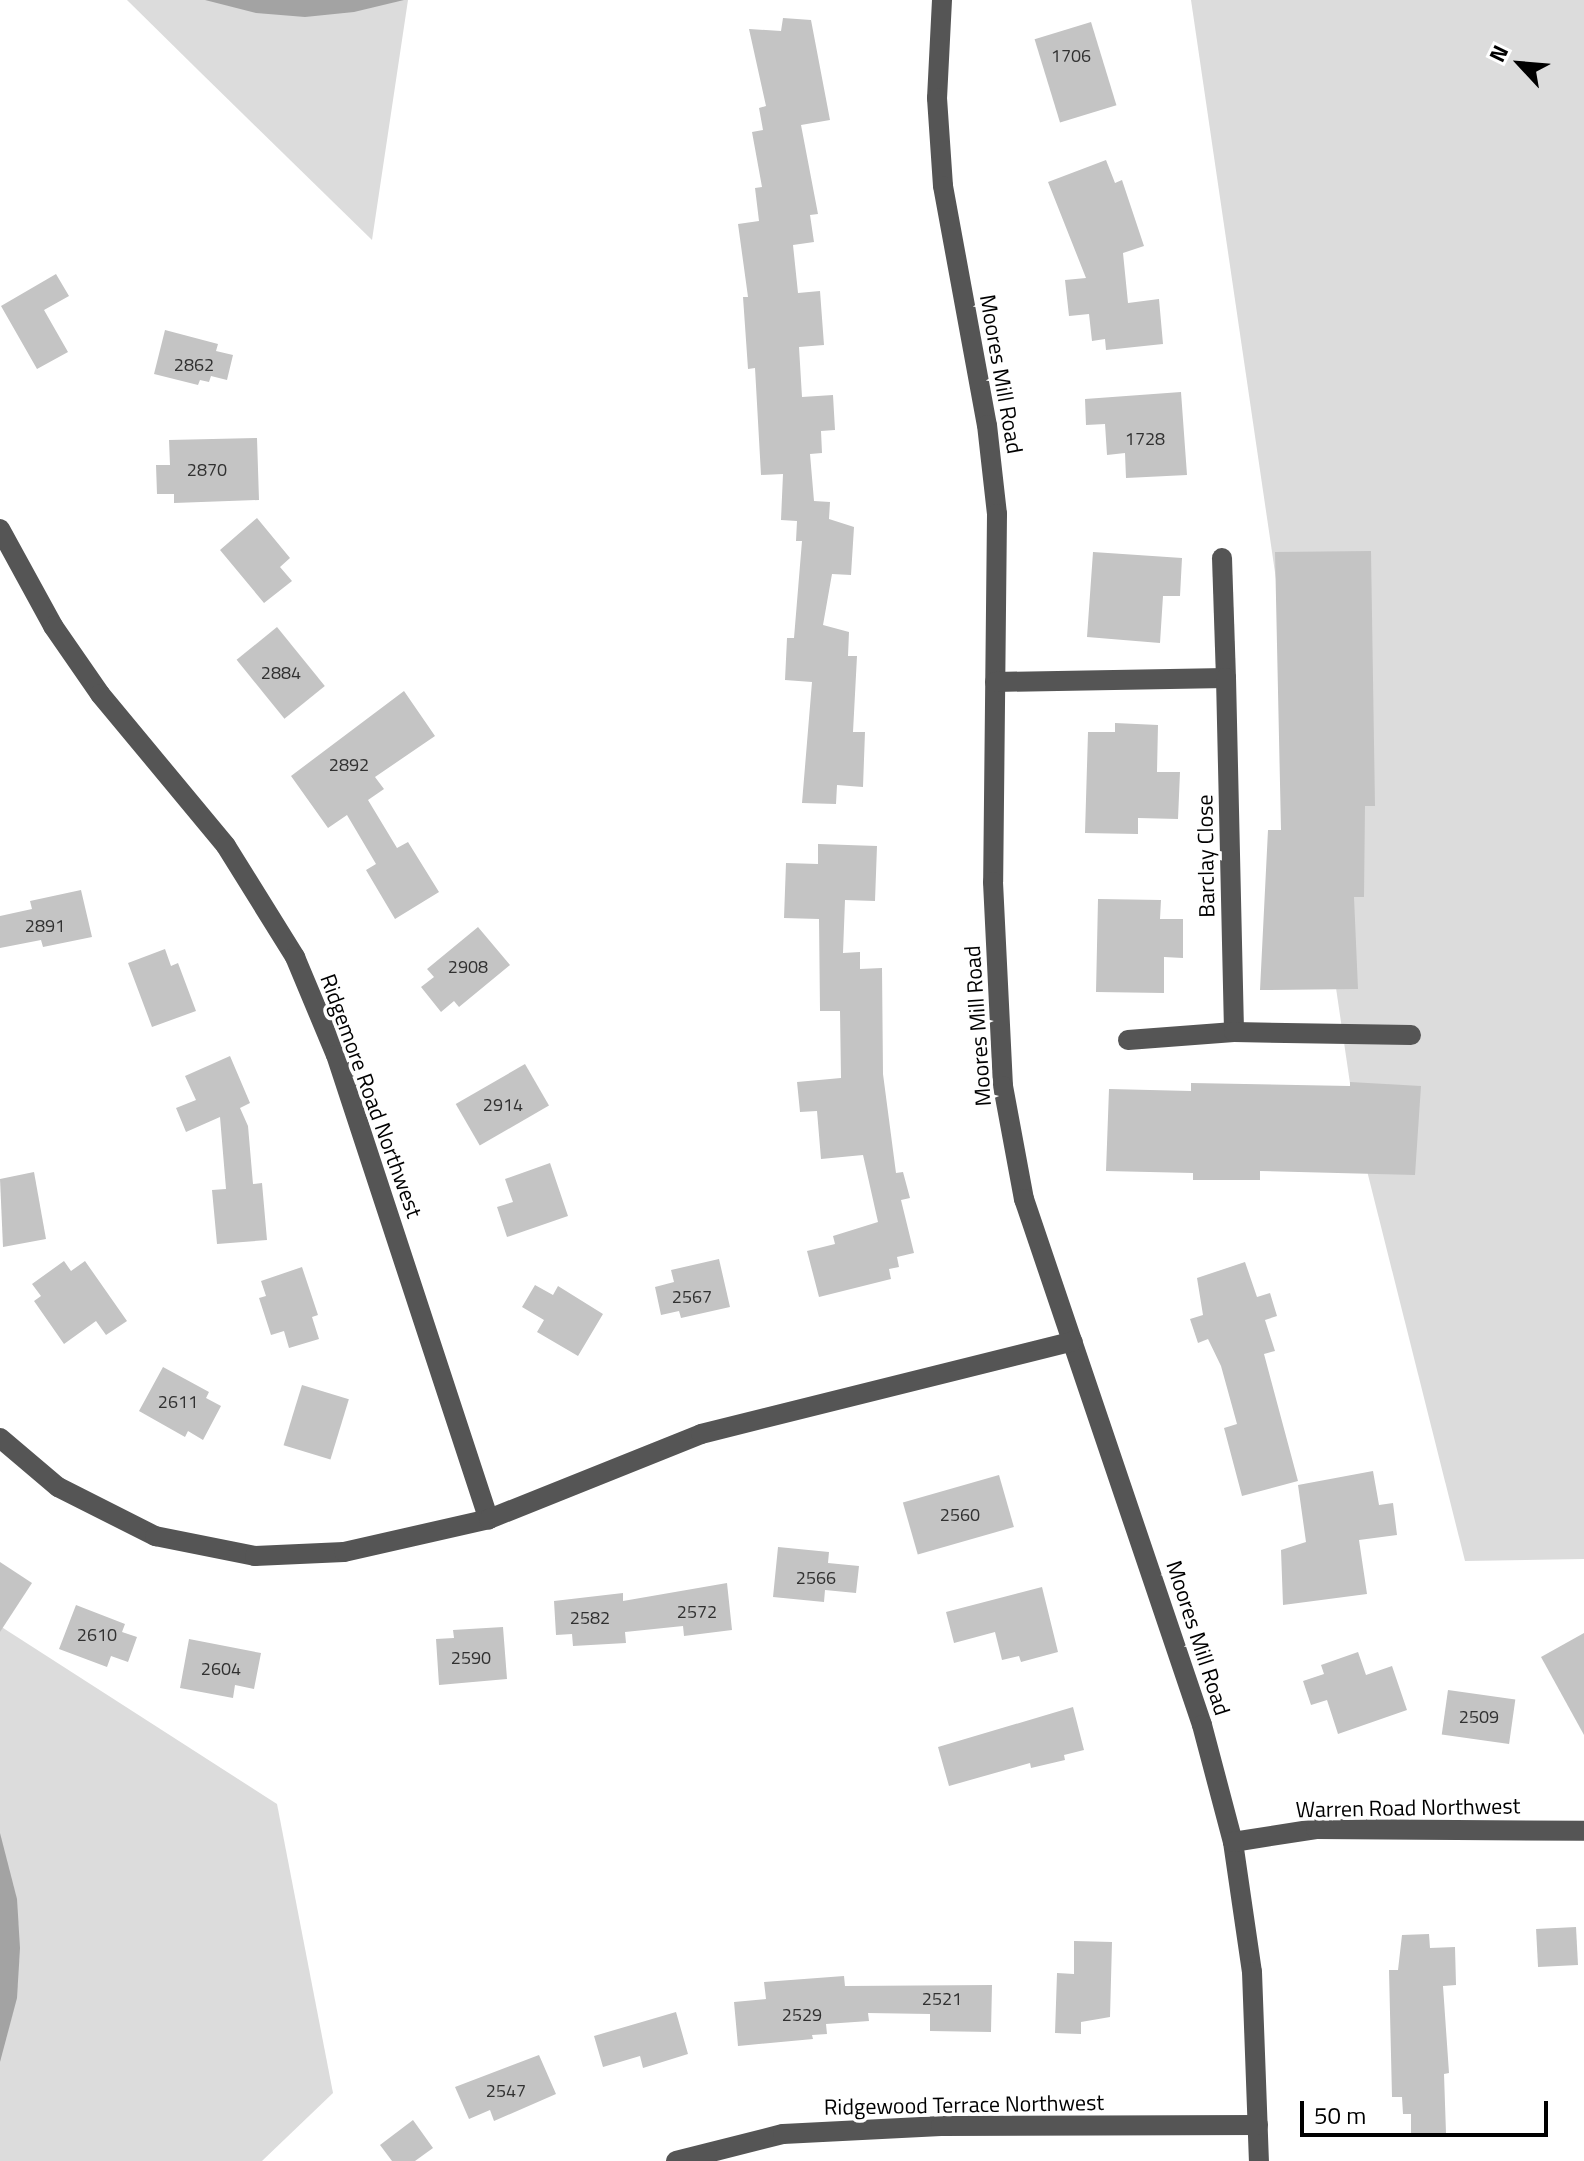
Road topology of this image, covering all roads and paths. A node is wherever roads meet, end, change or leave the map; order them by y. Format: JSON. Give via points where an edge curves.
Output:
{"nodes":[{"id":1,"x":942,"y":0,"type":"edge"},
{"id":2,"x":0,"y":529,"type":"edge"},
{"id":3,"x":1222,"y":558,"type":"dead end"},
{"id":4,"x":1226,"y":678,"type":"junction"},
{"id":5,"x":995,"y":682,"type":"junction"},
{"id":6,"x":1234,"y":1032,"type":"junction"},
{"id":7,"x":1411,"y":1035,"type":"dead end"},
{"id":8,"x":1128,"y":1040,"type":"dead end"},
{"id":9,"x":1073,"y":1341,"type":"junction"},
{"id":10,"x":0,"y":1438,"type":"edge"},
{"id":11,"x":489,"y":1519,"type":"junction"},
{"id":12,"x":1584,"y":1831,"type":"edge"},
{"id":13,"x":1233,"y":1842,"type":"junction"},
{"id":14,"x":1258,"y":2125,"type":"junction"},
{"id":15,"x":676,"y":2161,"type":"edge"},
{"id":16,"x":1259,"y":2161,"type":"edge"}],
"edges":[{"from":1,"to":5,"type":"street","name":"Moores Mill Road","via":[[937,98],[943,186],[987,425],[997,514]]},
{"from":2,"to":11,"type":"street","name":"Ridgemore Road Northwest","via":[[53,626],[100,694],[226,846],[295,957],[336,1055]]},
{"from":3,"to":4,"type":"street","name":"Barclay Close"},
{"from":4,"to":5,"type":"street"},
{"from":4,"to":6,"type":"street","name":"Barclay Close"},
{"from":5,"to":9,"type":"street","name":"Moores Mill Road","via":[[993,882],[1003,1086],[1024,1199]]},
{"from":6,"to":7,"type":"street"},
{"from":6,"to":8,"type":"street"},
{"from":9,"to":11,"type":"street","via":[[701,1434]]},
{"from":9,"to":13,"type":"street","name":"Moores Mill Road","via":[[1202,1725]]},
{"from":10,"to":11,"type":"street","via":[[58,1487],[105,1515],[208,1550],[255,1556],[344,1552]]},
{"from":12,"to":13,"type":"street","name":"Warren Road Northwest","via":[[1316,1829]]},
{"from":13,"to":14,"type":"street","name":"Moores Mill Road","via":[[1252,1972]]},
{"from":14,"to":15,"type":"street","name":"Ridgewood Terrace Northwest","via":[[941,2126],[783,2134]]},
{"from":14,"to":16,"type":"street","name":"Moores Mill Road"}]}
